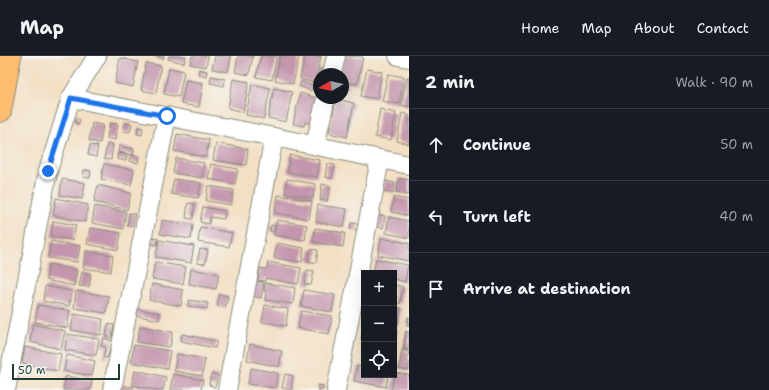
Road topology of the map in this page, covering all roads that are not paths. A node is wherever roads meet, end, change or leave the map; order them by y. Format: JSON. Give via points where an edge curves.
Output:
{"nodes":[{"id":1,"x":10,"y":56,"type":"edge"},
{"id":2,"x":97,"y":56,"type":"edge"},
{"id":3,"x":336,"y":56,"type":"edge"},
{"id":4,"x":398,"y":56,"type":"edge"},
{"id":5,"x":409,"y":58,"type":"edge"},
{"id":6,"x":333,"y":68,"type":"edge"},
{"id":7,"x":71,"y":98,"type":"junction"},
{"id":8,"x":325,"y":104,"type":"edge"},
{"id":9,"x":0,"y":111,"type":"edge"},
{"id":10,"x":167,"y":116,"type":"junction"},
{"id":11,"x":274,"y":137,"type":"junction"},
{"id":12,"x":315,"y":145,"type":"junction"},
{"id":13,"x":380,"y":159,"type":"junction"},
{"id":14,"x":409,"y":165,"type":"edge"},
{"id":15,"x":6,"y":390,"type":"edge"},
{"id":16,"x":112,"y":390,"type":"edge"},
{"id":17,"x":227,"y":390,"type":"edge"},
{"id":18,"x":336,"y":390,"type":"edge"}],
"edges":[{"from":1,"to":9,"type":"main road"},
{"from":2,"to":7,"type":"street"},
{"from":3,"to":6,"type":"street"},
{"from":4,"to":5,"type":"street"},
{"from":7,"to":10,"type":"street"},
{"from":7,"to":15,"type":"street","via":[[48,171]]},
{"from":8,"to":12,"type":"street"},
{"from":10,"to":11,"type":"street"},
{"from":10,"to":16,"type":"street"},
{"from":11,"to":12,"type":"street"},
{"from":11,"to":17,"type":"street"},
{"from":12,"to":13,"type":"street"},
{"from":13,"to":14,"type":"street"},
{"from":13,"to":18,"type":"street"}]}
